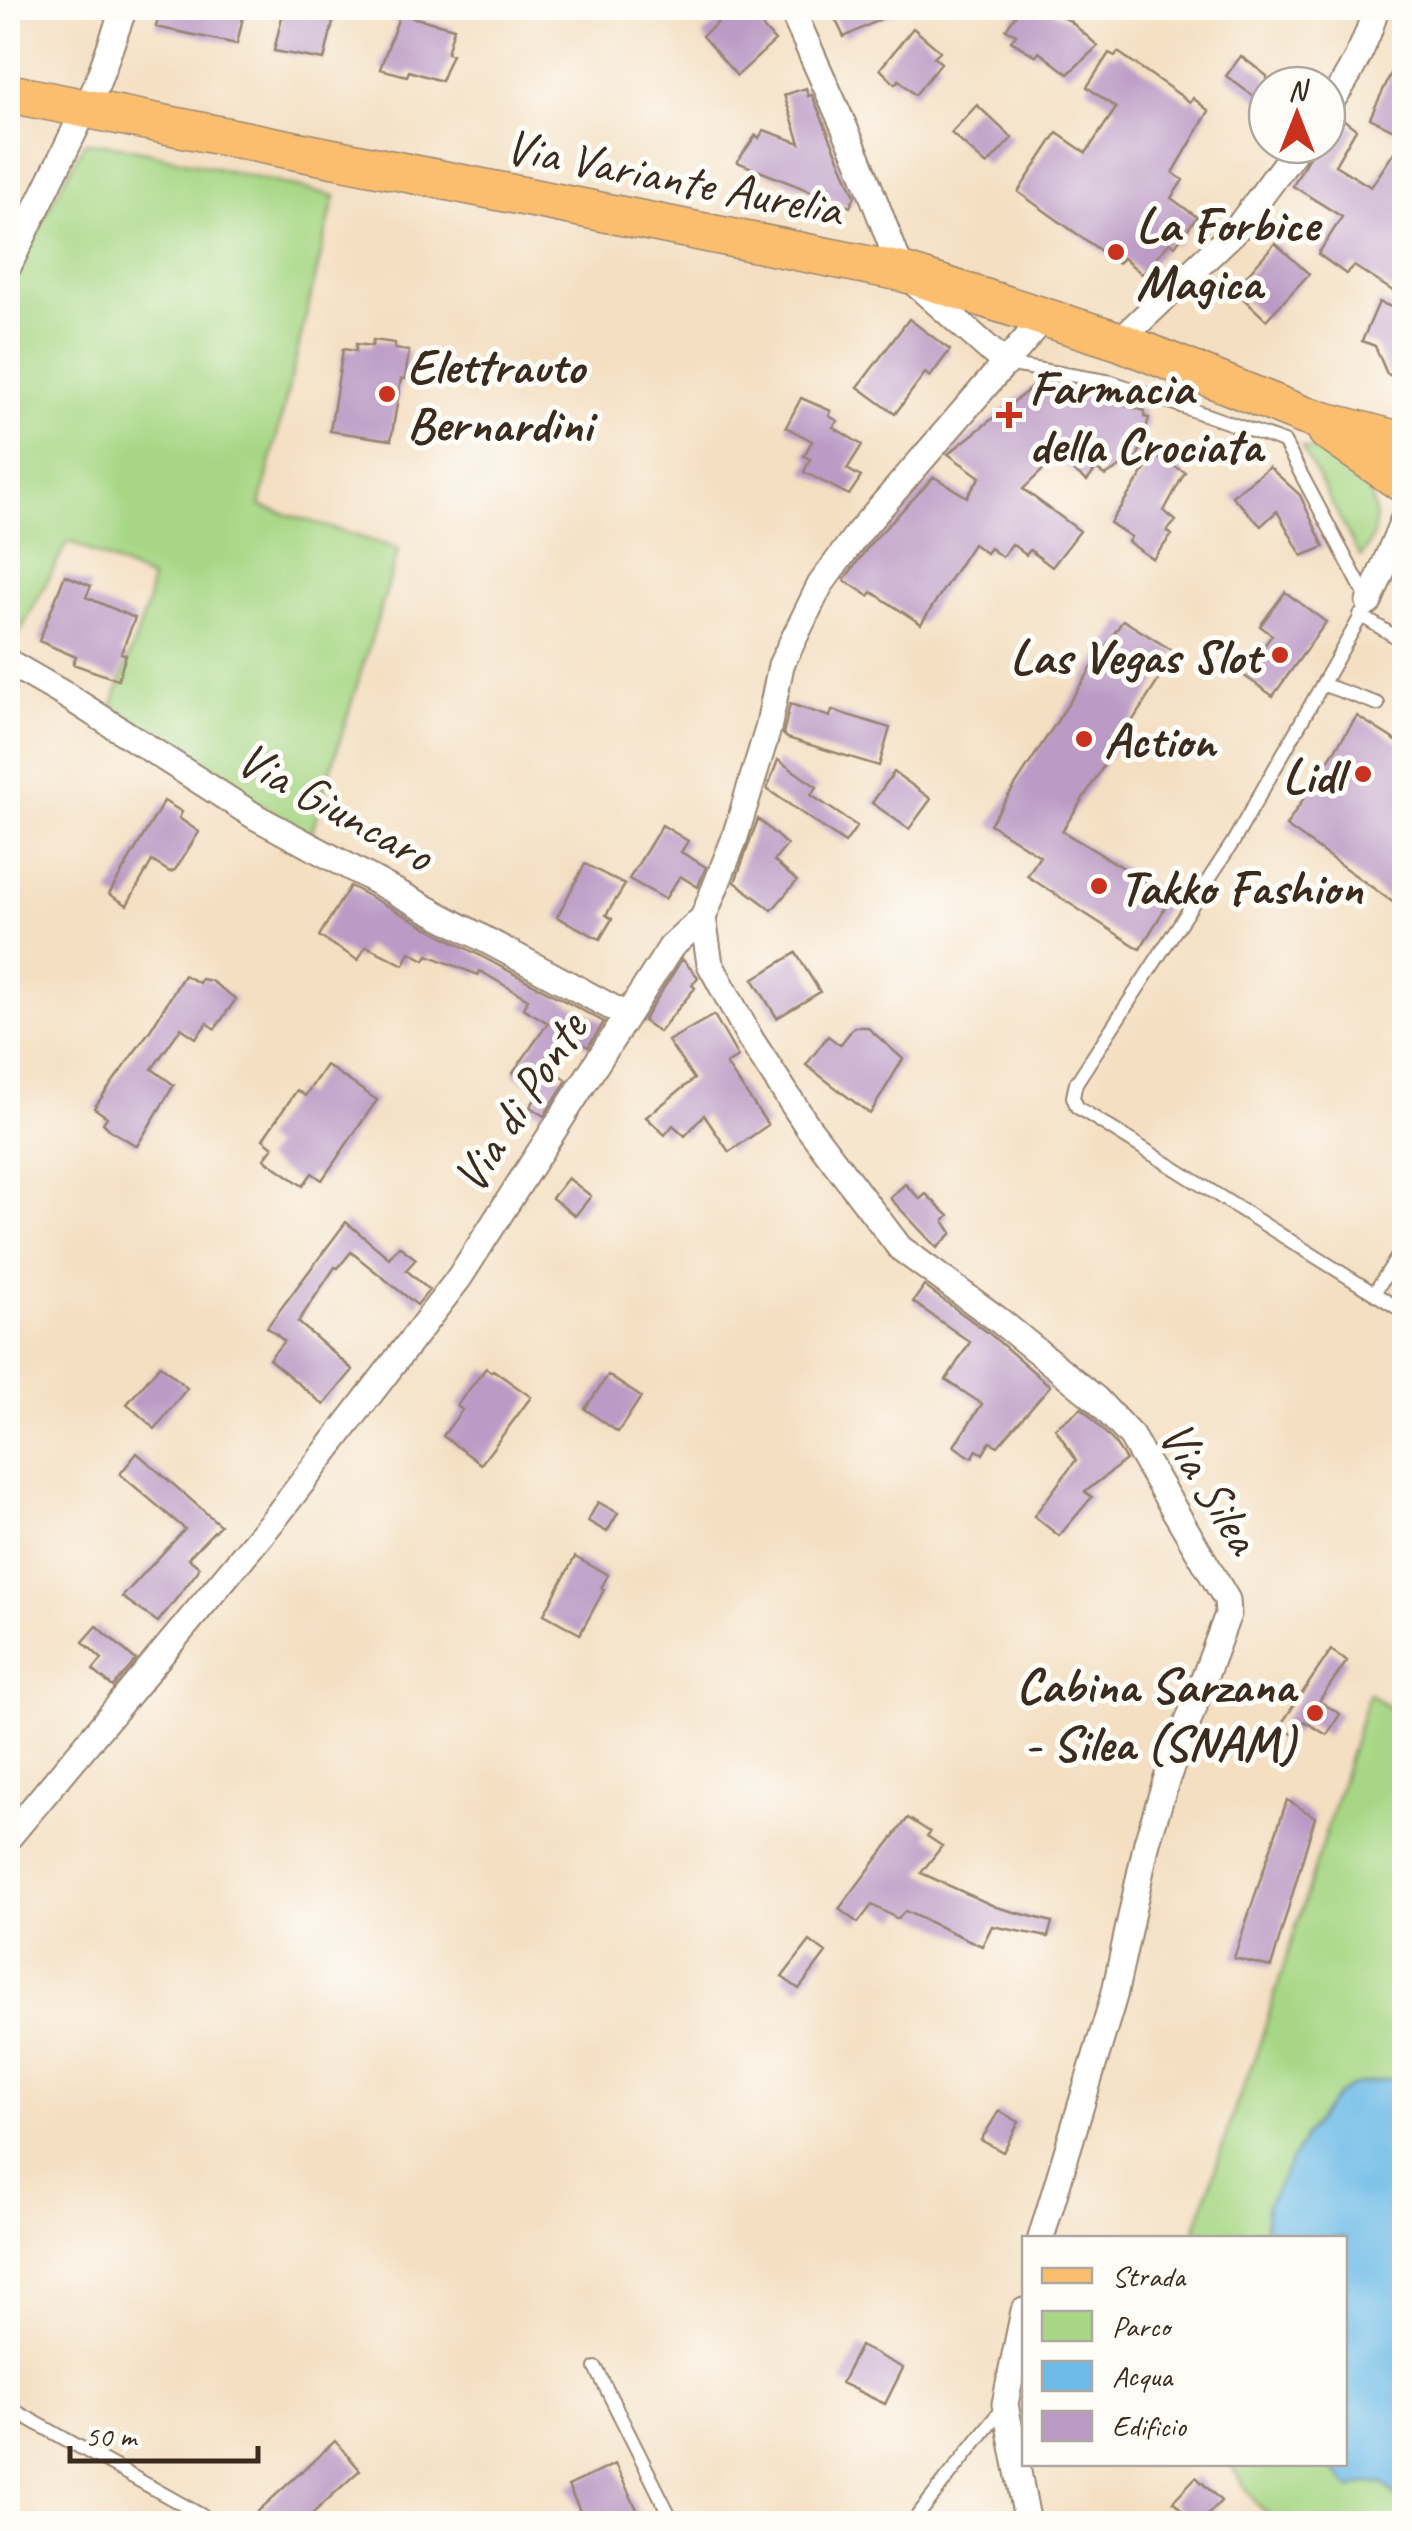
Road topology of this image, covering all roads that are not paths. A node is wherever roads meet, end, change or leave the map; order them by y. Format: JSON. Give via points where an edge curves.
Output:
{"nodes":[{"id":1,"x":124,"y":8,"type":"edge"},
{"id":2,"x":792,"y":8,"type":"edge"},
{"id":3,"x":1376,"y":8,"type":"edge"},
{"id":4,"x":1347,"y":78,"type":"edge"},
{"id":5,"x":8,"y":94,"type":"edge"},
{"id":6,"x":85,"y":109,"type":"junction"},
{"id":7,"x":1284,"y":165,"type":"edge"},
{"id":8,"x":8,"y":267,"type":"edge"},
{"id":9,"x":902,"y":272,"type":"junction"},
{"id":10,"x":1045,"y":317,"type":"junction"},
{"id":11,"x":1119,"y":340,"type":"junction"},
{"id":12,"x":1006,"y":364,"type":"junction"},
{"id":13,"x":1305,"y":416,"type":"junction"},
{"id":14,"x":1404,"y":442,"type":"edge"},
{"id":15,"x":1404,"y":484,"type":"edge"},
{"id":16,"x":1404,"y":518,"type":"edge"},
{"id":17,"x":1404,"y":569,"type":"edge"},
{"id":18,"x":1365,"y":609,"type":"junction"},
{"id":19,"x":1404,"y":642,"type":"edge"},
{"id":20,"x":8,"y":662,"type":"edge"},
{"id":21,"x":1324,"y":685,"type":"junction"},
{"id":22,"x":1378,"y":704,"type":"dead end"},
{"id":23,"x":703,"y":918,"type":"junction"},
{"id":24,"x":626,"y":1015,"type":"junction"},
{"id":25,"x":1404,"y":1246,"type":"edge"},
{"id":26,"x":1374,"y":1293,"type":"junction"},
{"id":27,"x":1404,"y":1312,"type":"edge"},
{"id":28,"x":8,"y":1838,"type":"edge"},
{"id":29,"x":1042,"y":2236,"type":"edge"},
{"id":30,"x":1022,"y":2321,"type":"edge"},
{"id":31,"x":596,"y":2368,"type":"dead end"},
{"id":32,"x":1005,"y":2404,"type":"junction"},
{"id":33,"x":8,"y":2408,"type":"edge"},
{"id":34,"x":217,"y":2524,"type":"edge"},
{"id":35,"x":674,"y":2524,"type":"edge"},
{"id":36,"x":911,"y":2524,"type":"edge"},
{"id":37,"x":1028,"y":2524,"type":"edge"}],
"edges":[{"from":1,"to":6,"type":"street"},
{"from":2,"to":9,"type":"street"},
{"from":3,"to":4,"type":"street"},
{"from":5,"to":6,"type":"main road","name":"Via Variante Aurelia"},
{"from":6,"to":8,"type":"street"},
{"from":6,"to":9,"type":"main road","name":"Via Variante Aurelia"},
{"from":7,"to":11,"type":"street","via":[[1236,230]]},
{"from":9,"to":10,"type":"main road","name":"Via Variante Aurelia"},
{"from":9,"to":12,"type":"street"},
{"from":10,"to":11,"type":"main road","name":"Via Variante Aurelia"},
{"from":10,"to":12,"type":"street","name":"Via di Ponte"},
{"from":11,"to":13,"type":"main road","name":"Via Variante Aurelia"},
{"from":12,"to":18,"type":"lane","via":[[1112,382],[1284,442]]},
{"from":12,"to":23,"type":"street","name":"Via di Ponte","via":[[820,586],[781,664],[757,766]]},
{"from":13,"to":14,"type":"main road","name":"Via Variante Aurelia"},
{"from":13,"to":15,"type":"main road","name":"Via Variante Aurelia"},
{"from":16,"to":18,"type":"street"},
{"from":17,"to":18,"type":"street"},
{"from":18,"to":19,"type":"lane"},
{"from":18,"to":21,"type":"lane"},
{"from":20,"to":24,"type":"street","name":"Via Giuncaro","via":[[256,817]]},
{"from":21,"to":22,"type":"lane"},
{"from":21,"to":26,"type":"lane","via":[[1073,1097],[1077,1107]]},
{"from":23,"to":24,"type":"street","name":"Via di Ponte","via":[[672,947]]},
{"from":23,"to":29,"type":"street","name":"Via Silea","via":[[710,964],[751,1040],[900,1248],[1096,1399],[1130,1436],[1228,1600],[1148,1842],[1114,1996]]},
{"from":24,"to":28,"type":"street","name":"Via di Ponte","via":[[459,1278],[275,1518]]},
{"from":25,"to":26,"type":"lane"},
{"from":26,"to":27,"type":"lane"},
{"from":30,"to":32,"type":"street"},
{"from":31,"to":35,"type":"lane"},
{"from":32,"to":36,"type":"lane"},
{"from":32,"to":37,"type":"street"},
{"from":33,"to":34,"type":"lane"}]}
